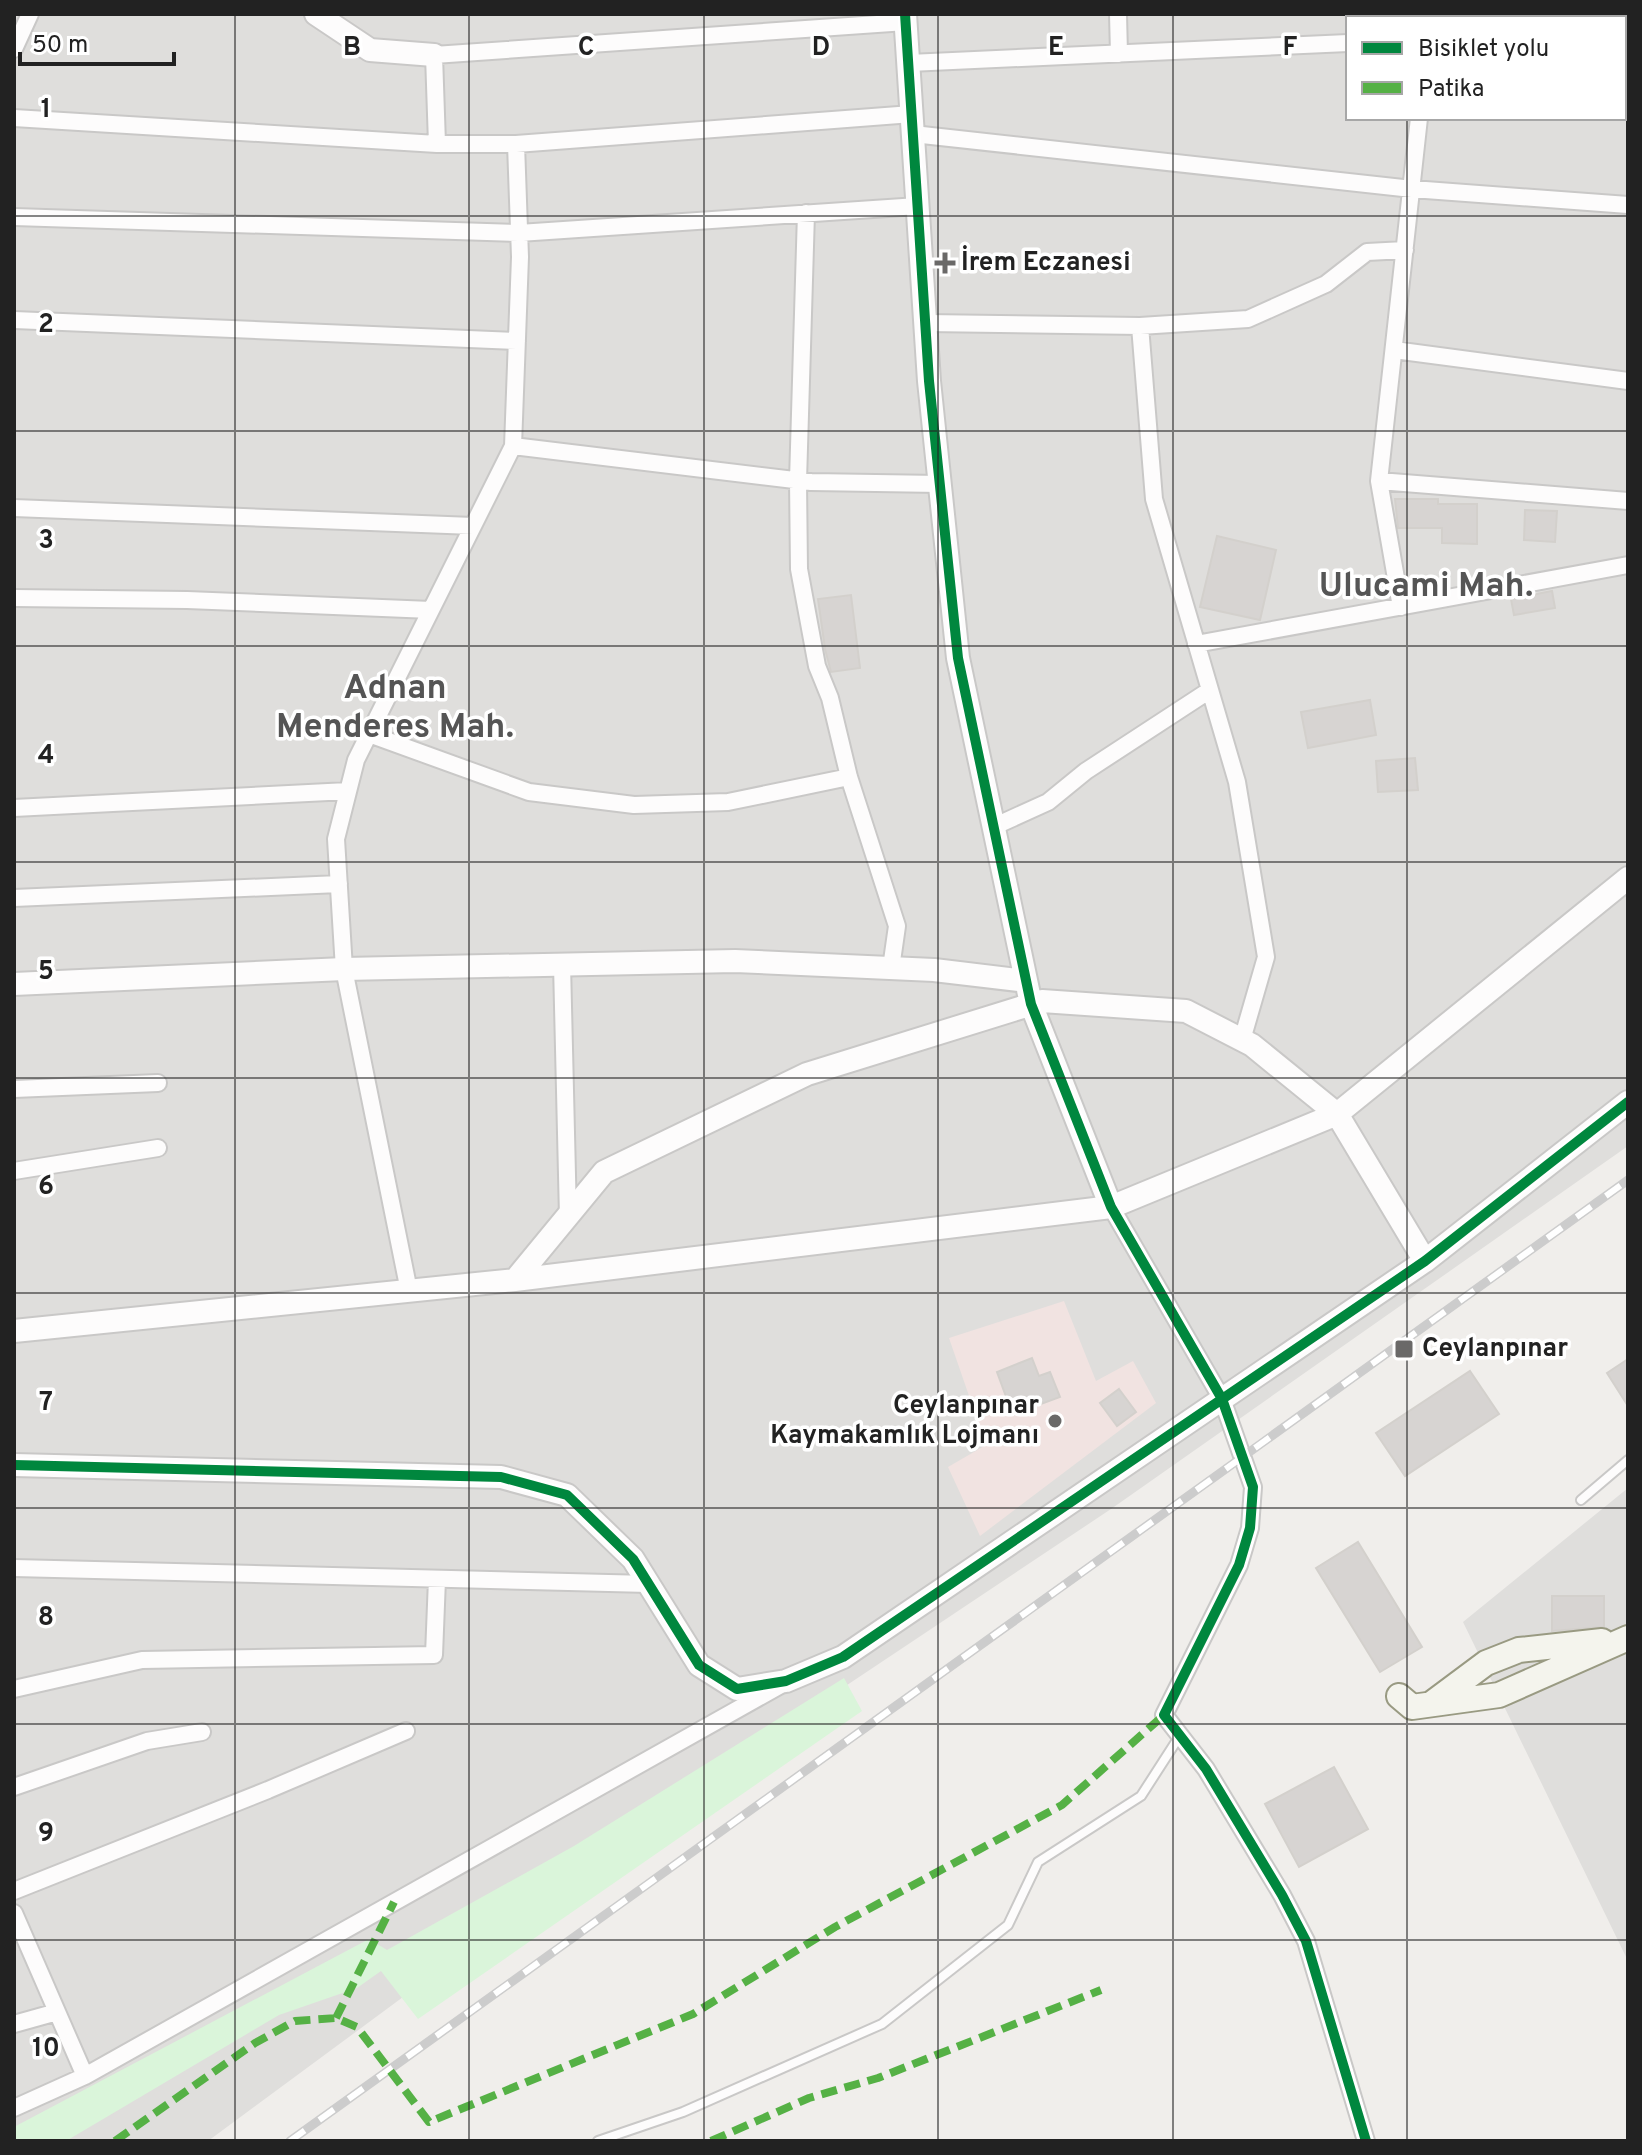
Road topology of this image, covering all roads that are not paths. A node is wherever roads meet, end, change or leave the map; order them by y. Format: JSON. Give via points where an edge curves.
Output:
{"nodes":[{"id":1,"x":30,"y":14,"type":"edge"},
{"id":2,"x":316,"y":14,"type":"edge"},
{"id":3,"x":1118,"y":14,"type":"edge"},
{"id":4,"x":906,"y":18,"type":"edge"},
{"id":5,"x":1346,"y":43,"type":"edge"},
{"id":6,"x":14,"y":49,"type":"edge"},
{"id":7,"x":1119,"y":54,"type":"junction"},
{"id":8,"x":434,"y":55,"type":"junction"},
{"id":9,"x":909,"y":63,"type":"junction"},
{"id":10,"x":14,"y":118,"type":"edge"},
{"id":11,"x":1419,"y":120,"type":"edge"},
{"id":12,"x":913,"y":124,"type":"junction"},
{"id":13,"x":437,"y":144,"type":"junction"},
{"id":14,"x":516,"y":144,"type":"junction"},
{"id":15,"x":1412,"y":189,"type":"junction"},
{"id":16,"x":1628,"y":205,"type":"edge"},
{"id":17,"x":918,"y":206,"type":"junction"},
{"id":18,"x":806,"y":213,"type":"junction"},
{"id":19,"x":14,"y":217,"type":"edge"},
{"id":20,"x":519,"y":233,"type":"junction"},
{"id":21,"x":1405,"y":250,"type":"junction"},
{"id":22,"x":14,"y":320,"type":"edge"},
{"id":23,"x":926,"y":323,"type":"junction"},
{"id":24,"x":1140,"y":326,"type":"junction"},
{"id":25,"x":517,"y":341,"type":"junction"},
{"id":26,"x":1394,"y":350,"type":"junction"},
{"id":27,"x":1628,"y":381,"type":"edge"},
{"id":28,"x":513,"y":446,"type":"junction"},
{"id":29,"x":798,"y":481,"type":"junction"},
{"id":30,"x":1379,"y":481,"type":"junction"},
{"id":31,"x":940,"y":484,"type":"junction"},
{"id":32,"x":1628,"y":501,"type":"edge"},
{"id":33,"x":14,"y":508,"type":"edge"},
{"id":34,"x":473,"y":526,"type":"junction"},
{"id":35,"x":1628,"y":565,"type":"edge"},
{"id":36,"x":14,"y":598,"type":"edge"},
{"id":37,"x":1401,"y":607,"type":"junction"},
{"id":38,"x":431,"y":610,"type":"junction"},
{"id":39,"x":1196,"y":644,"type":"junction"},
{"id":40,"x":1210,"y":690,"type":"junction"},
{"id":41,"x":369,"y":734,"type":"junction"},
{"id":42,"x":849,"y":777,"type":"junction"},
{"id":43,"x":348,"y":791,"type":"junction"},
{"id":44,"x":14,"y":808,"type":"edge"},
{"id":45,"x":993,"y":827,"type":"junction"},
{"id":46,"x":1628,"y":878,"type":"edge"},
{"id":47,"x":339,"y":884,"type":"junction"},
{"id":48,"x":14,"y":898,"type":"edge"},
{"id":49,"x":562,"y":964,"type":"junction"},
{"id":50,"x":891,"y":968,"type":"junction"},
{"id":51,"x":344,"y":969,"type":"junction"},
{"id":52,"x":1026,"y":981,"type":"junction"},
{"id":53,"x":14,"y":984,"type":"edge"},
{"id":54,"x":1031,"y":1004,"type":"junction"},
{"id":55,"x":1242,"y":1040,"type":"junction"},
{"id":56,"x":158,"y":1083,"type":"dead end"},
{"id":57,"x":14,"y":1089,"type":"edge"},
{"id":58,"x":1628,"y":1102,"type":"edge"},
{"id":59,"x":1337,"y":1114,"type":"junction"},
{"id":60,"x":158,"y":1148,"type":"dead end"},
{"id":61,"x":14,"y":1171,"type":"edge"},
{"id":62,"x":1111,"y":1207,"type":"junction"},
{"id":63,"x":568,"y":1217,"type":"junction"},
{"id":64,"x":1425,"y":1261,"type":"junction"},
{"id":65,"x":515,"y":1280,"type":"junction"},
{"id":66,"x":409,"y":1291,"type":"junction"},
{"id":67,"x":14,"y":1331,"type":"edge"},
{"id":68,"x":1222,"y":1399,"type":"junction"},
{"id":69,"x":1628,"y":1460,"type":"edge"},
{"id":70,"x":14,"y":1465,"type":"edge"},
{"id":71,"x":1581,"y":1500,"type":"dead end"},
{"id":72,"x":14,"y":1568,"type":"edge"},
{"id":73,"x":437,"y":1579,"type":"junction"},
{"id":74,"x":649,"y":1584,"type":"junction"},
{"id":75,"x":1628,"y":1638,"type":"edge"},
{"id":76,"x":786,"y":1681,"type":"junction"},
{"id":77,"x":14,"y":1689,"type":"edge"},
{"id":78,"x":1399,"y":1696,"type":"dead end"},
{"id":79,"x":1428,"y":1706,"type":"junction"},
{"id":80,"x":406,"y":1731,"type":"dead end"},
{"id":81,"x":202,"y":1732,"type":"dead end"},
{"id":82,"x":1179,"y":1737,"type":"junction"},
{"id":83,"x":14,"y":1787,"type":"edge"},
{"id":84,"x":14,"y":1891,"type":"edge"},
{"id":85,"x":14,"y":1913,"type":"edge"},
{"id":86,"x":57,"y":2012,"type":"junction"},
{"id":87,"x":14,"y":2024,"type":"edge"},
{"id":88,"x":85,"y":2076,"type":"junction"},
{"id":89,"x":14,"y":2108,"type":"edge"},
{"id":90,"x":598,"y":2141,"type":"edge"},
{"id":91,"x":1366,"y":2141,"type":"edge"}],
"edges":[{"from":1,"to":6,"type":"street"},
{"from":2,"to":8,"type":"street","via":[[370,50]]},
{"from":3,"to":7,"type":"street"},
{"from":4,"to":8,"type":"street"},
{"from":4,"to":9,"type":"street"},
{"from":5,"to":7,"type":"street"},
{"from":7,"to":9,"type":"street"},
{"from":8,"to":13,"type":"street"},
{"from":9,"to":12,"type":"street"},
{"from":10,"to":13,"type":"street"},
{"from":11,"to":15,"type":"street"},
{"from":12,"to":14,"type":"street"},
{"from":12,"to":15,"type":"street"},
{"from":12,"to":17,"type":"street"},
{"from":13,"to":14,"type":"street"},
{"from":14,"to":20,"type":"street"},
{"from":15,"to":16,"type":"street"},
{"from":15,"to":21,"type":"street"},
{"from":17,"to":18,"type":"street"},
{"from":17,"to":23,"type":"street"},
{"from":18,"to":20,"type":"street"},
{"from":18,"to":29,"type":"street"},
{"from":19,"to":20,"type":"street"},
{"from":20,"to":25,"type":"street"},
{"from":21,"to":24,"type":"street","via":[[1367,252],[1326,284],[1248,319]]},
{"from":21,"to":26,"type":"street"},
{"from":22,"to":25,"type":"street"},
{"from":23,"to":24,"type":"street"},
{"from":23,"to":31,"type":"street"},
{"from":24,"to":39,"type":"street","via":[[1154,499]]},
{"from":25,"to":28,"type":"street"},
{"from":26,"to":27,"type":"street"},
{"from":26,"to":30,"type":"street"},
{"from":28,"to":29,"type":"street"},
{"from":28,"to":34,"type":"street"},
{"from":29,"to":31,"type":"street"},
{"from":29,"to":42,"type":"street","via":[[799,569],[817,666]]},
{"from":30,"to":32,"type":"street"},
{"from":30,"to":37,"type":"street"},
{"from":31,"to":45,"type":"street","via":[[958,658]]},
{"from":33,"to":34,"type":"street"},
{"from":34,"to":38,"type":"street"},
{"from":35,"to":37,"type":"street"},
{"from":36,"to":38,"type":"street"},
{"from":37,"to":39,"type":"street"},
{"from":38,"to":41,"type":"street"},
{"from":39,"to":40,"type":"street"},
{"from":40,"to":45,"type":"street","via":[[1048,802]]},
{"from":40,"to":55,"type":"street","via":[[1237,782],[1266,957]]},
{"from":41,"to":42,"type":"street","via":[[529,792],[634,805],[728,802]]},
{"from":41,"to":43,"type":"street"},
{"from":42,"to":50,"type":"street","via":[[897,926]]},
{"from":43,"to":44,"type":"street"},
{"from":43,"to":47,"type":"street","via":[[336,839]]},
{"from":45,"to":52,"type":"street"},
{"from":46,"to":59,"type":"street"},
{"from":47,"to":48,"type":"street"},
{"from":47,"to":51,"type":"street"},
{"from":49,"to":50,"type":"street","via":[[735,961]]},
{"from":49,"to":51,"type":"street"},
{"from":49,"to":63,"type":"street"},
{"from":50,"to":52,"type":"street"},
{"from":51,"to":53,"type":"street"},
{"from":51,"to":66,"type":"street"},
{"from":52,"to":54,"type":"street"},
{"from":54,"to":55,"type":"street","via":[[1186,1011]]},
{"from":54,"to":62,"type":"street"},
{"from":54,"to":63,"type":"street","via":[[807,1074],[604,1172]]},
{"from":55,"to":59,"type":"street"},
{"from":56,"to":57,"type":"street"},
{"from":58,"to":64,"type":"street"},
{"from":59,"to":62,"type":"street"},
{"from":59,"to":64,"type":"street"},
{"from":60,"to":61,"type":"street"},
{"from":62,"to":65,"type":"street"},
{"from":62,"to":68,"type":"street"},
{"from":63,"to":65,"type":"street"},
{"from":64,"to":68,"type":"street"},
{"from":65,"to":66,"type":"street"},
{"from":66,"to":67,"type":"street"},
{"from":68,"to":76,"type":"street","via":[[843,1657]]},
{"from":68,"to":82,"type":"street","via":[[1253,1487],[1253,1508],[1239,1565],[1164,1715]]},
{"from":69,"to":71,"type":"lane"},
{"from":70,"to":74,"type":"street","via":[[501,1477],[567,1495],[633,1559]]},
{"from":72,"to":73,"type":"street"},
{"from":73,"to":74,"type":"street"},
{"from":73,"to":77,"type":"street","via":[[434,1655],[142,1660]]},
{"from":74,"to":76,"type":"street","via":[[699,1665],[737,1689]]},
{"from":75,"to":79,"type":"main road","via":[[1499,1695]]},
{"from":75,"to":79,"type":"main road","via":[[1519,1650],[1486,1663]]},
{"from":76,"to":88,"type":"street"},
{"from":78,"to":79,"type":"main road","via":[[1412,1707]]},
{"from":80,"to":84,"type":"street"},
{"from":81,"to":83,"type":"street","via":[[147,1741]]},
{"from":82,"to":90,"type":"lane","via":[[1141,1796],[1038,1862],[1008,1925],[882,2024],[683,2112]]},
{"from":82,"to":91,"type":"street","via":[[1206,1769],[1306,1941]]},
{"from":85,"to":86,"type":"street"},
{"from":86,"to":87,"type":"street"},
{"from":86,"to":88,"type":"street"},
{"from":88,"to":89,"type":"street"}]}
